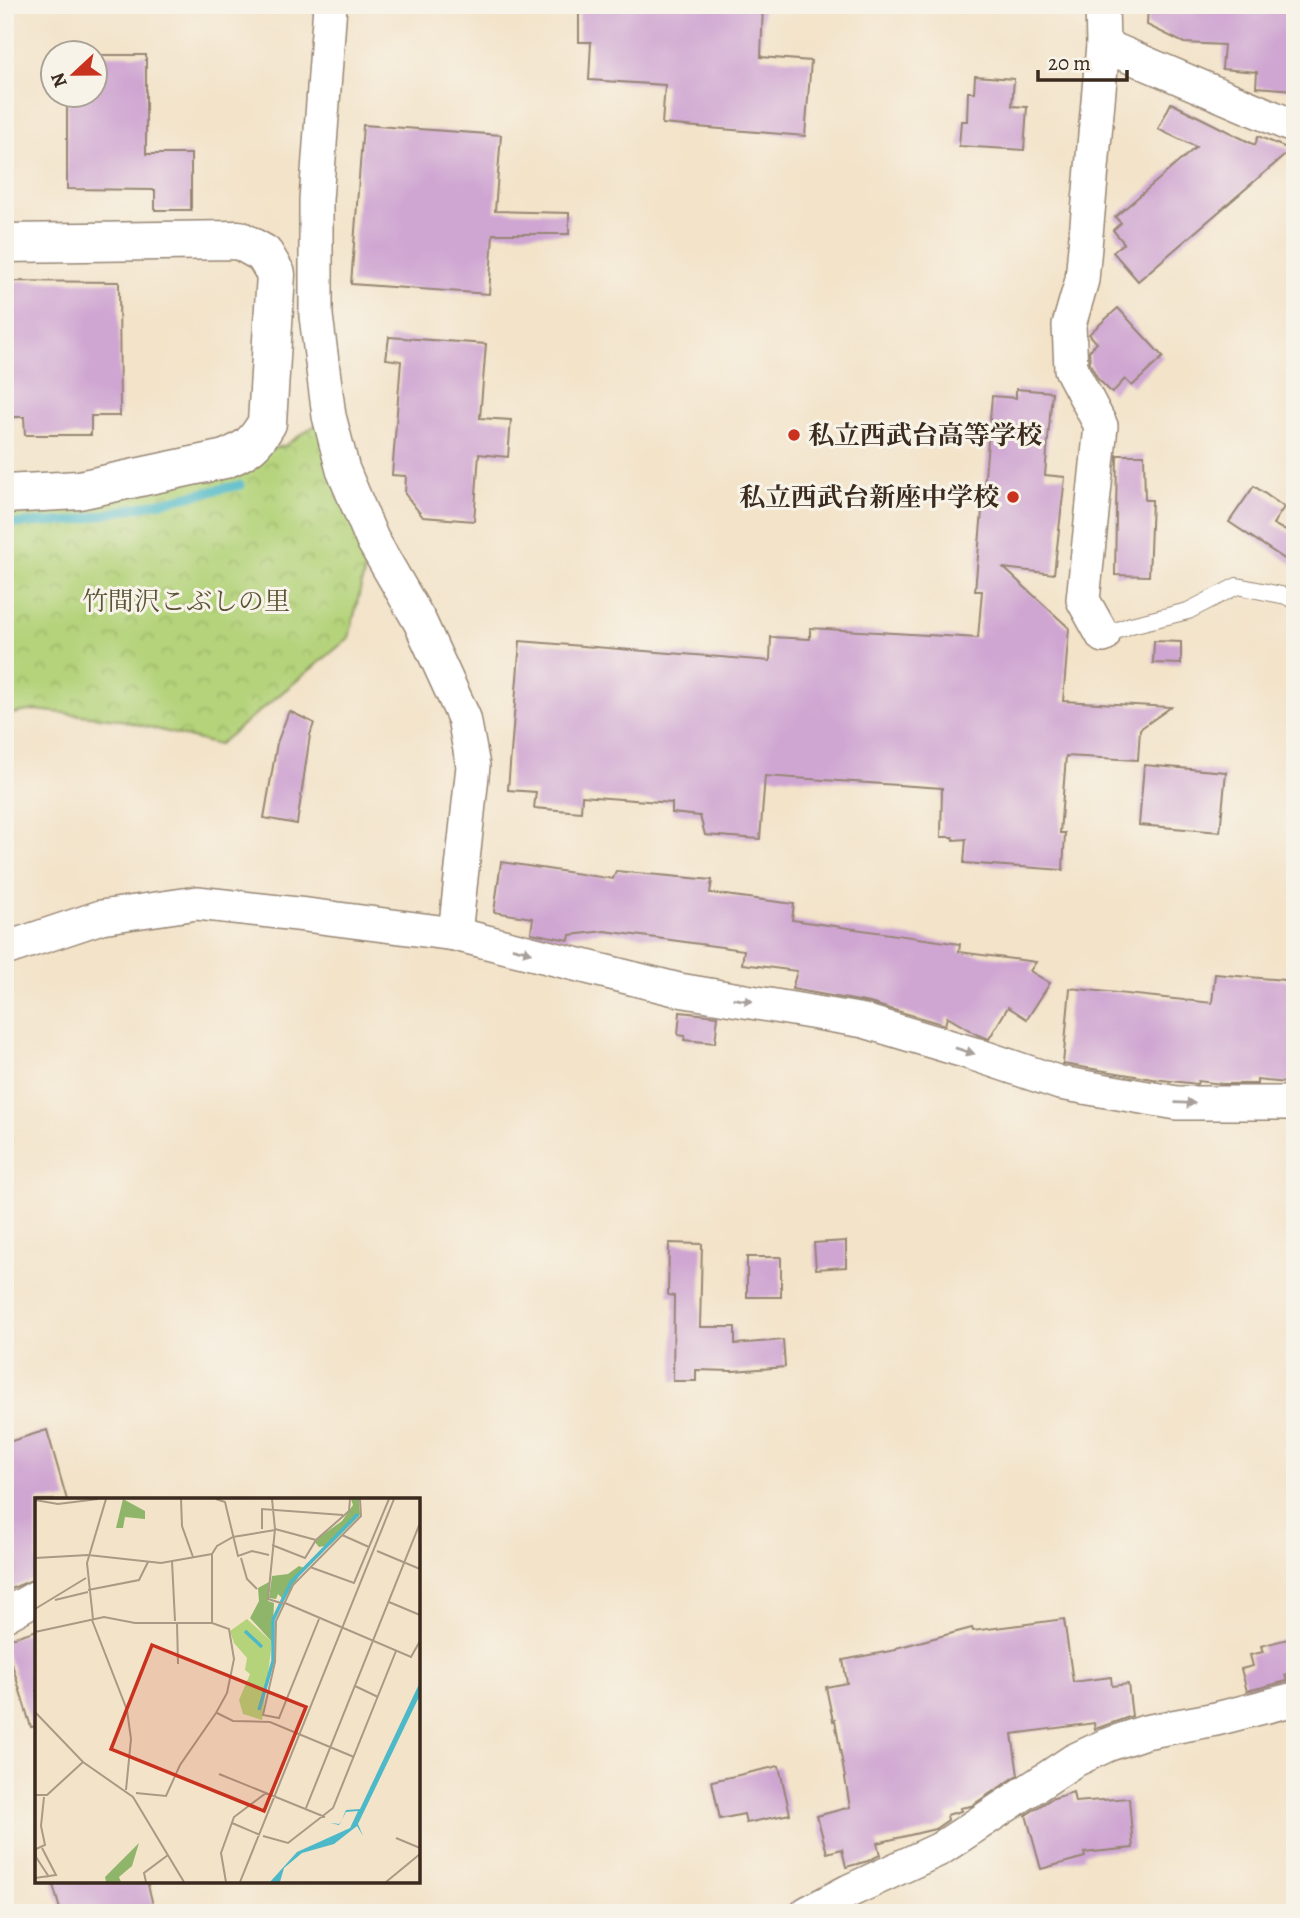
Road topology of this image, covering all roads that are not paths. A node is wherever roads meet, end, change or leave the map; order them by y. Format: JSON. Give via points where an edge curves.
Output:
{"nodes":[{"id":1,"x":330,"y":5,"type":"edge"},
{"id":2,"x":1102,"y":5,"type":"edge"},
{"id":3,"x":1103,"y":45,"type":"junction"},
{"id":4,"x":1295,"y":127,"type":"edge"},
{"id":5,"x":5,"y":243,"type":"edge"},
{"id":6,"x":5,"y":494,"type":"edge"},
{"id":7,"x":1295,"y":601,"type":"edge"},
{"id":8,"x":1103,"y":636,"type":"joint"},
{"id":9,"x":456,"y":934,"type":"junction"},
{"id":10,"x":5,"y":949,"type":"edge"},
{"id":11,"x":1295,"y":1103,"type":"edge"},
{"id":12,"x":35,"y":1598,"type":"edge"},
{"id":13,"x":5,"y":1615,"type":"edge"},
{"id":14,"x":1295,"y":1699,"type":"edge"},
{"id":15,"x":807,"y":1913,"type":"edge"}],
"edges":[{"from":1,"to":9,"type":"street","via":[[316,200],[316,316],[329,416],[343,470],[372,539],[421,622],[464,718],[473,766]]},
{"from":2,"to":3,"type":"street"},
{"from":3,"to":4,"type":"street"},
{"from":3,"to":8,"type":"street","via":[[1082,280],[1069,325],[1071,369],[1101,426],[1083,600]]},
{"from":5,"to":6,"type":"street","via":[[239,240],[264,254],[276,274],[267,423],[258,440],[244,452],[79,490]]},
{"from":7,"to":8,"type":"lane","via":[[1237,586],[1188,611]]},
{"from":9,"to":10,"type":"street","via":[[197,903],[101,918]]},
{"from":9,"to":11,"type":"street","one_way":true,"via":[[679,990],[864,1021],[1060,1083],[1177,1103]]},
{"from":12,"to":13,"type":"street"},
{"from":14,"to":15,"type":"street","via":[[1144,1732],[1107,1745],[1073,1761],[940,1849]]}]}
